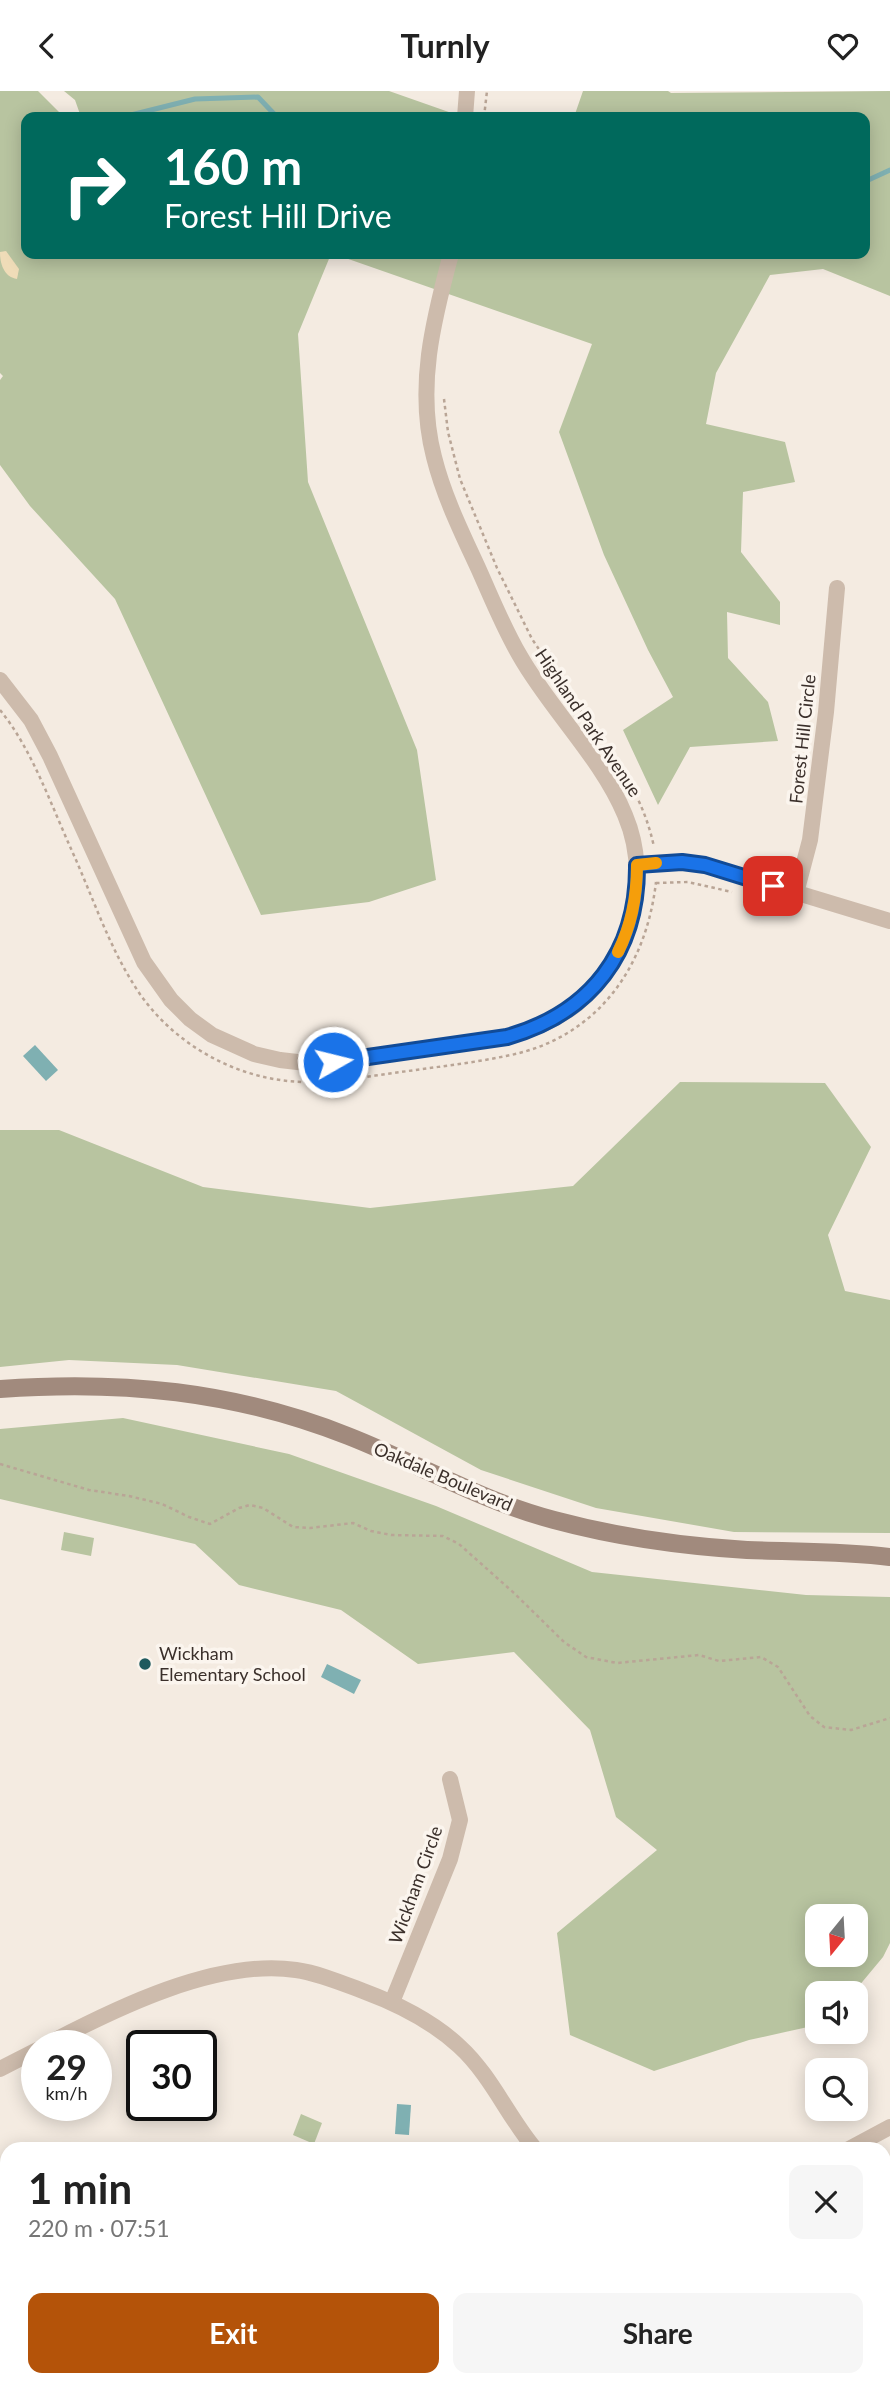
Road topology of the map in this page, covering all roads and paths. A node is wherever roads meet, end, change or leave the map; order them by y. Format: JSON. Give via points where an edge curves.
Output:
{"nodes":[{"id":1,"x":467,"y":91,"type":"edge"},
{"id":2,"x":487,"y":91,"type":"edge"},
{"id":3,"x":465,"y":112,"type":"edge"},
{"id":4,"x":485,"y":112,"type":"edge"},
{"id":5,"x":450,"y":259,"type":"edge"},
{"id":6,"x":444,"y":391,"type":"dead end"},
{"id":7,"x":836,"y":588,"type":"dead end"},
{"id":8,"x":0,"y":680,"type":"edge"},
{"id":9,"x":0,"y":710,"type":"edge"},
{"id":10,"x":658,"y":863,"type":"junction"},
{"id":11,"x":637,"y":865,"type":"junction"},
{"id":12,"x":656,"y":883,"type":"junction"},
{"id":13,"x":732,"y":892,"type":"dead end"},
{"id":14,"x":796,"y":893,"type":"junction"},
{"id":15,"x":890,"y":921,"type":"edge"},
{"id":16,"x":0,"y":1389,"type":"edge"},
{"id":17,"x":0,"y":1464,"type":"edge"},
{"id":18,"x":890,"y":1557,"type":"edge"},
{"id":19,"x":890,"y":1718,"type":"edge"},
{"id":20,"x":450,"y":1779,"type":"dead end"},
{"id":21,"x":392,"y":2002,"type":"junction"},
{"id":22,"x":78,"y":2030,"type":"edge"},
{"id":23,"x":21,"y":2058,"type":"edge"},
{"id":24,"x":0,"y":2069,"type":"edge"},
{"id":25,"x":890,"y":2127,"type":"edge"},
{"id":26,"x":529,"y":2142,"type":"edge"},
{"id":27,"x":862,"y":2142,"type":"edge"}],
"edges":[{"from":1,"to":3,"type":"street"},
{"from":2,"to":4,"type":"path"},
{"from":5,"to":11,"type":"street","name":"Highland Park Avenue","via":[[426,363],[433,456],[445,495],[521,658],[626,815]]},
{"from":6,"to":10,"type":"path","via":[[460,479],[497,568],[536,646],[629,779],[649,825]]},
{"from":7,"to":14,"type":"street","name":"Forest Hill Circle","via":[[812,827]]},
{"from":8,"to":11,"type":"street","name":"Highland Park Avenue","via":[[32,720],[158,985],[212,1035],[254,1054],[280,1061],[333,1062],[507,1037],[554,1019],[578,1003],[611,965],[633,914]]},
{"from":9,"to":12,"type":"path","via":[[24,747],[135,986],[164,1022],[188,1042],[221,1062],[259,1075],[293,1081],[342,1080],[507,1056],[549,1043],[590,1017],[629,972],[646,936]]},
{"from":10,"to":11,"type":"street"},
{"from":10,"to":12,"type":"path"},
{"from":10,"to":14,"type":"street","via":[[705,865]]},
{"from":12,"to":13,"type":"path","via":[[706,884]]},
{"from":14,"to":15,"type":"street"},
{"from":16,"to":18,"type":"main road","name":"Oakdale Boulevard","via":[[100,1385],[208,1397],[314,1423],[485,1497],[591,1530],[687,1545]]},
{"from":17,"to":19,"type":"path","via":[[89,1490],[162,1504],[210,1524],[250,1505],[293,1527],[353,1523],[391,1535],[443,1536],[459,1544],[564,1643],[586,1657],[617,1663],[699,1655],[719,1661],[761,1657],[778,1667],[810,1716],[824,1727],[851,1730]]},
{"from":20,"to":21,"type":"street","name":"Wickham Circle","via":[[460,1820],[450,1859]]},
{"from":21,"to":22,"type":"street","via":[[297,1969],[248,1969],[160,1992]]},
{"from":21,"to":26,"type":"street","via":[[424,2018],[461,2047]]},
{"from":23,"to":24,"type":"street"},
{"from":25,"to":27,"type":"street"}]}
